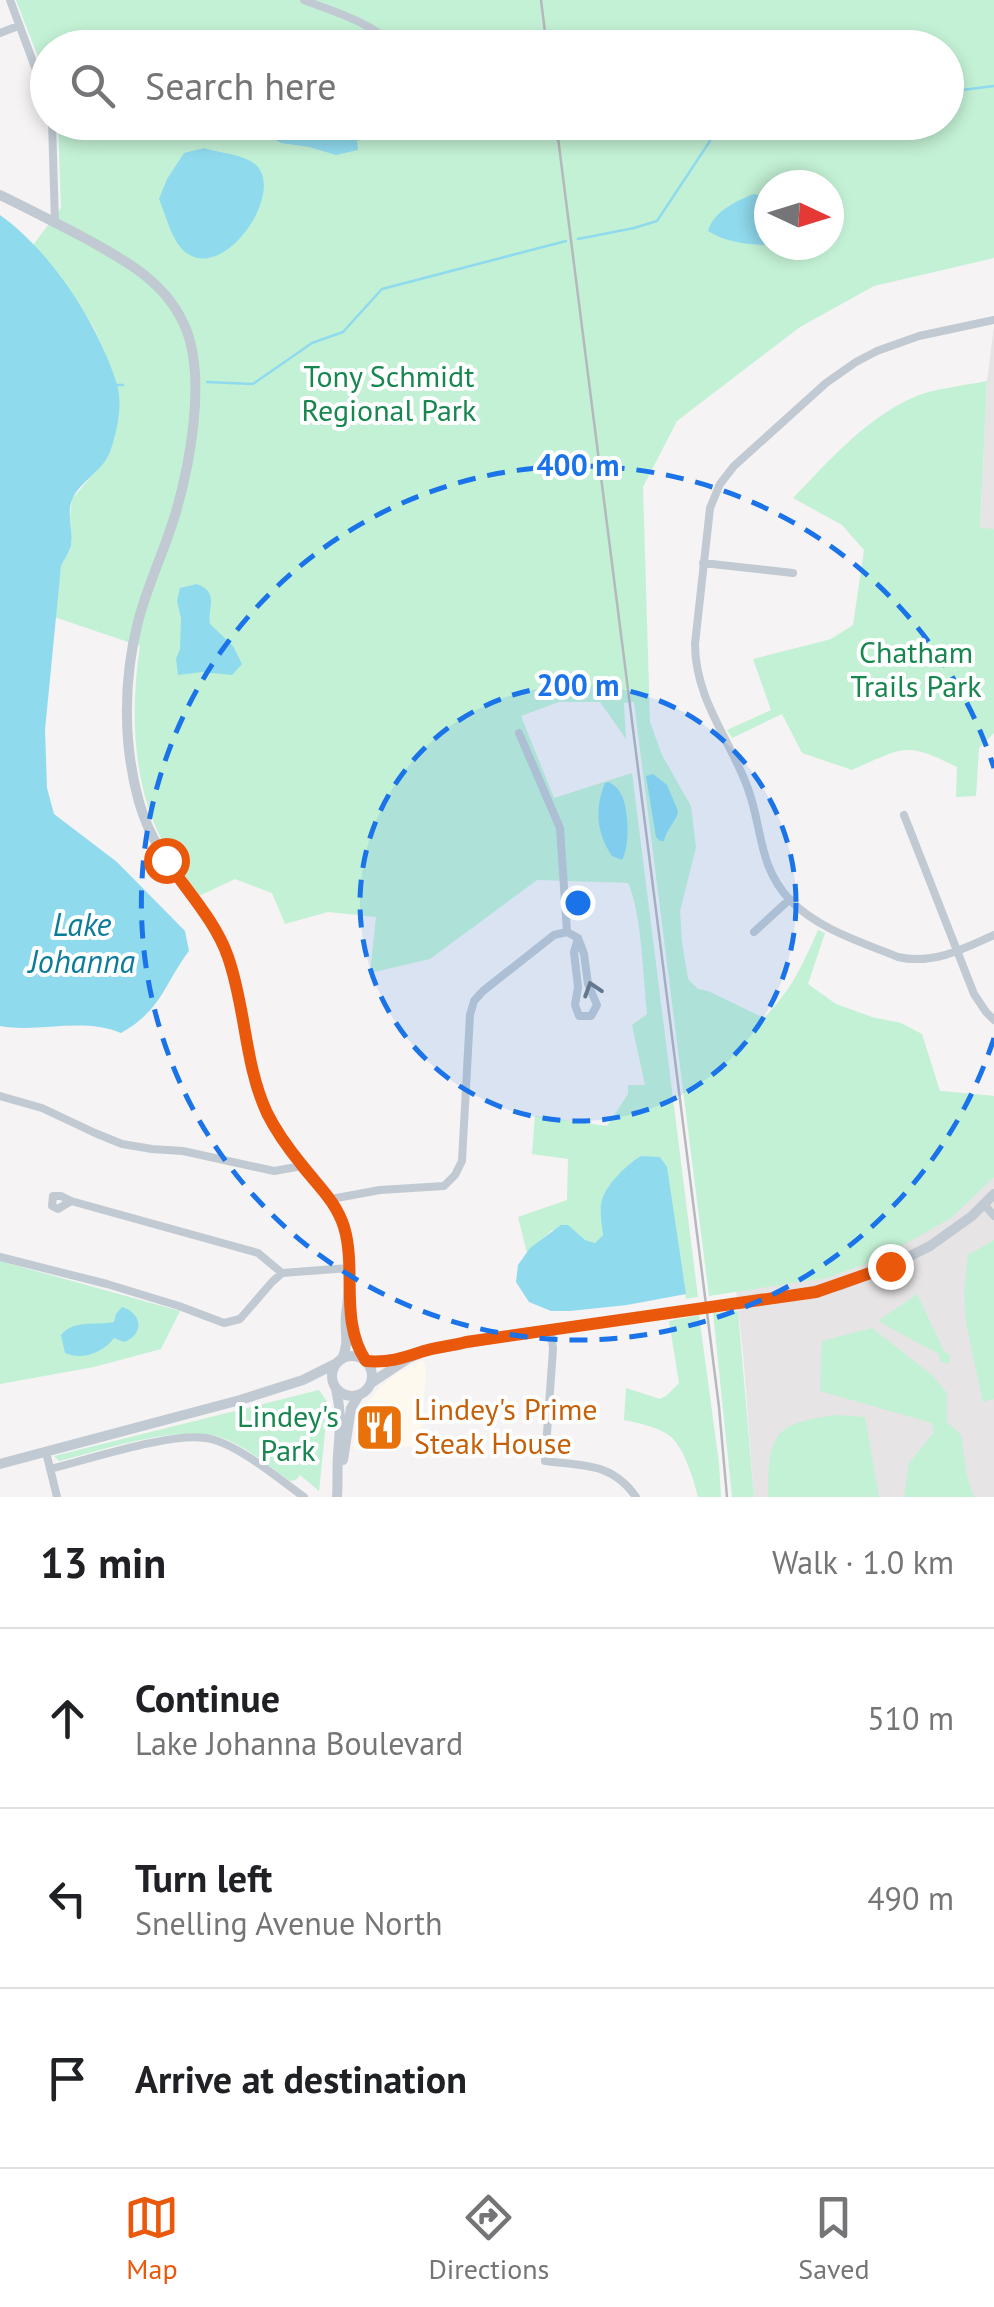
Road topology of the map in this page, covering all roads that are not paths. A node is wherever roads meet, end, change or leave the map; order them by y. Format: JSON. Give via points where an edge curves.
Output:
{"nodes":[{"id":1,"x":10,"y":0,"type":"edge"},
{"id":2,"x":304,"y":0,"type":"edge"},
{"id":3,"x":18,"y":26,"type":"junction"},
{"id":4,"x":375,"y":30,"type":"edge"},
{"id":5,"x":0,"y":33,"type":"edge"},
{"id":6,"x":30,"y":56,"type":"edge"},
{"id":7,"x":53,"y":140,"type":"edge"},
{"id":8,"x":0,"y":195,"type":"edge"},
{"id":9,"x":55,"y":223,"type":"junction"},
{"id":10,"x":994,"y":320,"type":"edge"},
{"id":11,"x":703,"y":563,"type":"junction"},
{"id":12,"x":792,"y":572,"type":"dead end"},
{"id":13,"x":519,"y":733,"type":"dead end"},
{"id":14,"x":904,"y":815,"type":"dead end"},
{"id":15,"x":790,"y":900,"type":"junction"},
{"id":16,"x":566,"y":932,"type":"junction"},
{"id":17,"x":754,"y":932,"type":"dead end"},
{"id":18,"x":994,"y":935,"type":"edge"},
{"id":19,"x":578,"y":938,"type":"junction"},
{"id":20,"x":956,"y":951,"type":"junction"},
{"id":21,"x":994,"y":1020,"type":"edge"},
{"id":22,"x":0,"y":1096,"type":"edge"},
{"id":23,"x":302,"y":1166,"type":"junction"},
{"id":24,"x":994,"y":1194,"type":"edge"},
{"id":25,"x":331,"y":1199,"type":"junction"},
{"id":26,"x":71,"y":1201,"type":"dead end"},
{"id":27,"x":984,"y":1204,"type":"junction"},
{"id":28,"x":994,"y":1216,"type":"edge"},
{"id":29,"x":0,"y":1257,"type":"edge"},
{"id":30,"x":349,"y":1268,"type":"junction"},
{"id":31,"x":282,"y":1274,"type":"junction"},
{"id":32,"x":348,"y":1300,"type":"junction"},
{"id":33,"x":551,"y":1330,"type":"junction"},
{"id":34,"x":407,"y":1359,"type":"junction"},
{"id":35,"x":365,"y":1360,"type":"junction"},
{"id":36,"x":339,"y":1361,"type":"junction"},
{"id":37,"x":303,"y":1380,"type":"junction"},
{"id":38,"x":371,"y":1383,"type":"junction"},
{"id":39,"x":335,"y":1386,"type":"junction"},
{"id":40,"x":360,"y":1395,"type":"junction"},
{"id":41,"x":46,"y":1452,"type":"junction"},
{"id":42,"x":0,"y":1464,"type":"edge"},
{"id":43,"x":50,"y":1470,"type":"junction"},
{"id":44,"x":338,"y":1480,"type":"junction"},
{"id":45,"x":57,"y":1497,"type":"edge"},
{"id":46,"x":304,"y":1497,"type":"edge"},
{"id":47,"x":337,"y":1497,"type":"edge"},
{"id":48,"x":636,"y":1497,"type":"edge"}],
"edges":[{"from":1,"to":3,"type":"street"},
{"from":2,"to":4,"type":"street"},
{"from":3,"to":5,"type":"street"},
{"from":3,"to":6,"type":"street"},
{"from":7,"to":9,"type":"street"},
{"from":8,"to":9,"type":"street"},
{"from":9,"to":23,"type":"street","via":[[150,278],[177,312],[190,343],[195,388],[188,457],[130,668],[132,764],[155,842],[224,947],[254,1079]]},
{"from":10,"to":11,"type":"street","via":[[898,342],[826,383],[720,484],[707,520]]},
{"from":11,"to":12,"type":"street"},
{"from":11,"to":15,"type":"street","via":[[694,644],[700,687],[749,791],[767,865]]},
{"from":13,"to":16,"type":"street","via":[[560,828]]},
{"from":14,"to":20,"type":"street"},
{"from":15,"to":17,"type":"street"},
{"from":15,"to":20,"type":"street","via":[[825,926],[898,957],[920,961]]},
{"from":16,"to":19,"type":"street"},
{"from":16,"to":25,"type":"street","via":[[474,1001],[462,1161],[450,1180]]},
{"from":18,"to":20,"type":"street"},
{"from":19,"to":19,"type":"street","one_way":true,"via":[[575,1009],[588,1018],[597,1006]]},
{"from":20,"to":21,"type":"street","via":[[979,1004]]},
{"from":22,"to":23,"type":"street","via":[[122,1144],[274,1171]]},
{"from":23,"to":25,"type":"street"},
{"from":24,"to":27,"type":"street"},
{"from":25,"to":30,"type":"street","via":[[344,1226]]},
{"from":26,"to":31,"type":"street","via":[[258,1253]]},
{"from":27,"to":28,"type":"street"},
{"from":27,"to":33,"type":"street","via":[[930,1246],[841,1285]]},
{"from":29,"to":31,"type":"street","via":[[224,1323],[240,1319]]},
{"from":30,"to":31,"type":"street"},
{"from":30,"to":32,"type":"street"},
{"from":32,"to":35,"type":"street"},
{"from":32,"to":36,"type":"street","via":[[348,1340]]},
{"from":33,"to":34,"type":"street","via":[[466,1342]]},
{"from":33,"to":48,"type":"street","via":[[545,1461],[603,1468]]},
{"from":34,"to":35,"type":"street"},
{"from":34,"to":38,"type":"street"},
{"from":35,"to":36,"type":"street"},
{"from":35,"to":38,"type":"street"},
{"from":36,"to":37,"type":"street"},
{"from":36,"to":39,"type":"street"},
{"from":37,"to":39,"type":"street"},
{"from":37,"to":41,"type":"street"},
{"from":38,"to":40,"type":"street"},
{"from":39,"to":40,"type":"street","via":[[346,1396]]},
{"from":39,"to":44,"type":"street","via":[[341,1412]]},
{"from":40,"to":44,"type":"street","via":[[351,1408]]},
{"from":41,"to":42,"type":"street"},
{"from":41,"to":43,"type":"street"},
{"from":43,"to":45,"type":"street"},
{"from":43,"to":46,"type":"street","via":[[195,1436],[239,1451]]},
{"from":44,"to":47,"type":"street"}]}
